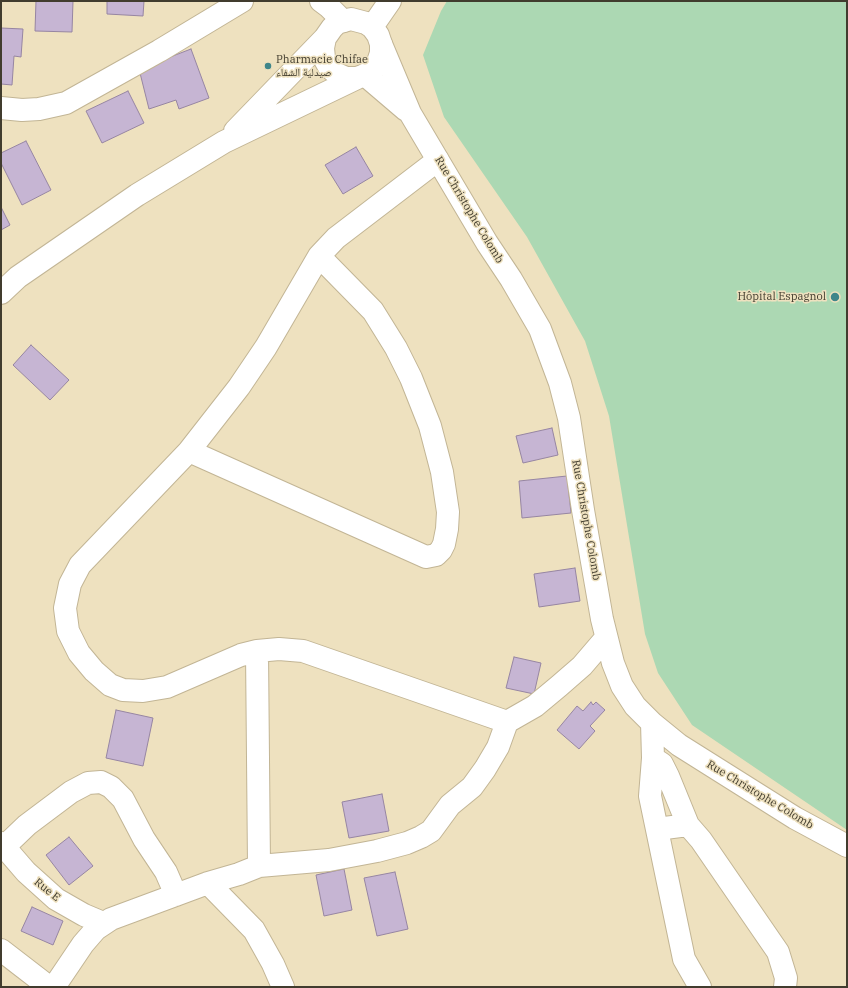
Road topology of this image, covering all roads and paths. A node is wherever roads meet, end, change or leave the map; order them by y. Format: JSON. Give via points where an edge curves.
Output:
{"nodes":[{"id":1,"x":242,"y":1,"type":"edge"},
{"id":2,"x":321,"y":1,"type":"edge"},
{"id":3,"x":390,"y":1,"type":"edge"},
{"id":4,"x":343,"y":21,"type":"junction"},
{"id":5,"x":376,"y":35,"type":"junction"},
{"id":6,"x":324,"y":38,"type":"junction"},
{"id":7,"x":361,"y":76,"type":"junction"},
{"id":8,"x":1,"y":108,"type":"edge"},
{"id":9,"x":410,"y":113,"type":"junction"},
{"id":10,"x":224,"y":142,"type":"junction"},
{"id":11,"x":438,"y":160,"type":"junction"},
{"id":12,"x":319,"y":256,"type":"junction"},
{"id":13,"x":1,"y":293,"type":"edge"},
{"id":14,"x":189,"y":451,"type":"junction"},
{"id":15,"x":606,"y":638,"type":"junction"},
{"id":16,"x":257,"y":650,"type":"junction"},
{"id":17,"x":507,"y":722,"type":"junction"},
{"id":18,"x":652,"y":723,"type":"junction"},
{"id":19,"x":653,"y":758,"type":"junction"},
{"id":20,"x":688,"y":825,"type":"junction"},
{"id":21,"x":657,"y":829,"type":"junction"},
{"id":22,"x":2,"y":845,"type":"edge"},
{"id":23,"x":847,"y":846,"type":"edge"},
{"id":24,"x":259,"y":866,"type":"junction"},
{"id":25,"x":208,"y":883,"type":"junction"},
{"id":26,"x":176,"y":895,"type":"junction"},
{"id":27,"x":103,"y":923,"type":"junction"},
{"id":28,"x":1,"y":950,"type":"edge"},
{"id":29,"x":49,"y":987,"type":"edge"},
{"id":30,"x":54,"y":987,"type":"edge"},
{"id":31,"x":283,"y":987,"type":"edge"},
{"id":32,"x":700,"y":987,"type":"edge"},
{"id":33,"x":785,"y":987,"type":"edge"}],
"edges":[{"from":1,"to":8,"type":"street","via":[[66,103],[39,109]]},
{"from":2,"to":4,"type":"street"},
{"from":3,"to":5,"type":"street"},
{"from":4,"to":5,"type":"street","via":[[358,20],[366,23]]},
{"from":4,"to":6,"type":"street","via":[[332,28]]},
{"from":5,"to":7,"type":"street","via":[[381,53],[378,62],[373,69]]},
{"from":5,"to":9,"type":"street","name":"Rue Christophe Colomb"},
{"from":6,"to":7,"type":"street","via":[[324,58],[329,67],[346,78]]},
{"from":6,"to":10,"type":"street"},
{"from":7,"to":9,"type":"street","name":"Rue Christophe Colomb"},
{"from":7,"to":10,"type":"street"},
{"from":9,"to":11,"type":"street","name":"Rue Christophe Colomb"},
{"from":10,"to":13,"type":"street","via":[[137,195],[18,277]]},
{"from":11,"to":12,"type":"street","via":[[336,238]]},
{"from":11,"to":15,"type":"street","name":"Rue Christophe Colomb","via":[[540,330],[560,383],[569,418]]},
{"from":12,"to":14,"type":"street","via":[[266,347],[239,387]]},
{"from":12,"to":14,"type":"street","via":[[373,311],[411,378],[430,426],[442,472],[448,512],[447,529],[441,550],[436,555],[426,557]]},
{"from":14,"to":16,"type":"street","via":[[80,565],[70,584],[65,608],[68,630],[79,653],[94,671],[110,685],[123,690],[143,691],[167,687]]},
{"from":15,"to":17,"type":"street","via":[[582,666],[559,686],[535,706]]},
{"from":15,"to":18,"type":"street","name":"Rue Christophe Colomb","via":[[622,686],[635,706]]},
{"from":16,"to":17,"type":"street","via":[[303,651]]},
{"from":16,"to":24,"type":"street"},
{"from":17,"to":24,"type":"street","via":[[498,747],[472,787],[450,805],[431,831],[421,837],[377,851]]},
{"from":18,"to":19,"type":"street"},
{"from":18,"to":23,"type":"street","name":"Rue Christophe Colomb","via":[[710,766],[795,818]]},
{"from":19,"to":20,"type":"street","via":[[662,764]]},
{"from":19,"to":21,"type":"street","via":[[650,796]]},
{"from":20,"to":21,"type":"street"},
{"from":20,"to":33,"type":"street","via":[[778,952],[786,978]]},
{"from":21,"to":32,"type":"street","via":[[684,959]]},
{"from":22,"to":26,"type":"street","via":[[71,792],[88,783],[101,782],[124,799],[144,839],[166,872]]},
{"from":22,"to":27,"type":"street","name":"Rue E","via":[[26,872],[56,899]]},
{"from":24,"to":25,"type":"street"},
{"from":25,"to":26,"type":"street"},
{"from":25,"to":31,"type":"street","via":[[254,930]]},
{"from":26,"to":27,"type":"street"},
{"from":27,"to":30,"type":"street","via":[[83,944]]},
{"from":28,"to":29,"type":"street"}]}
